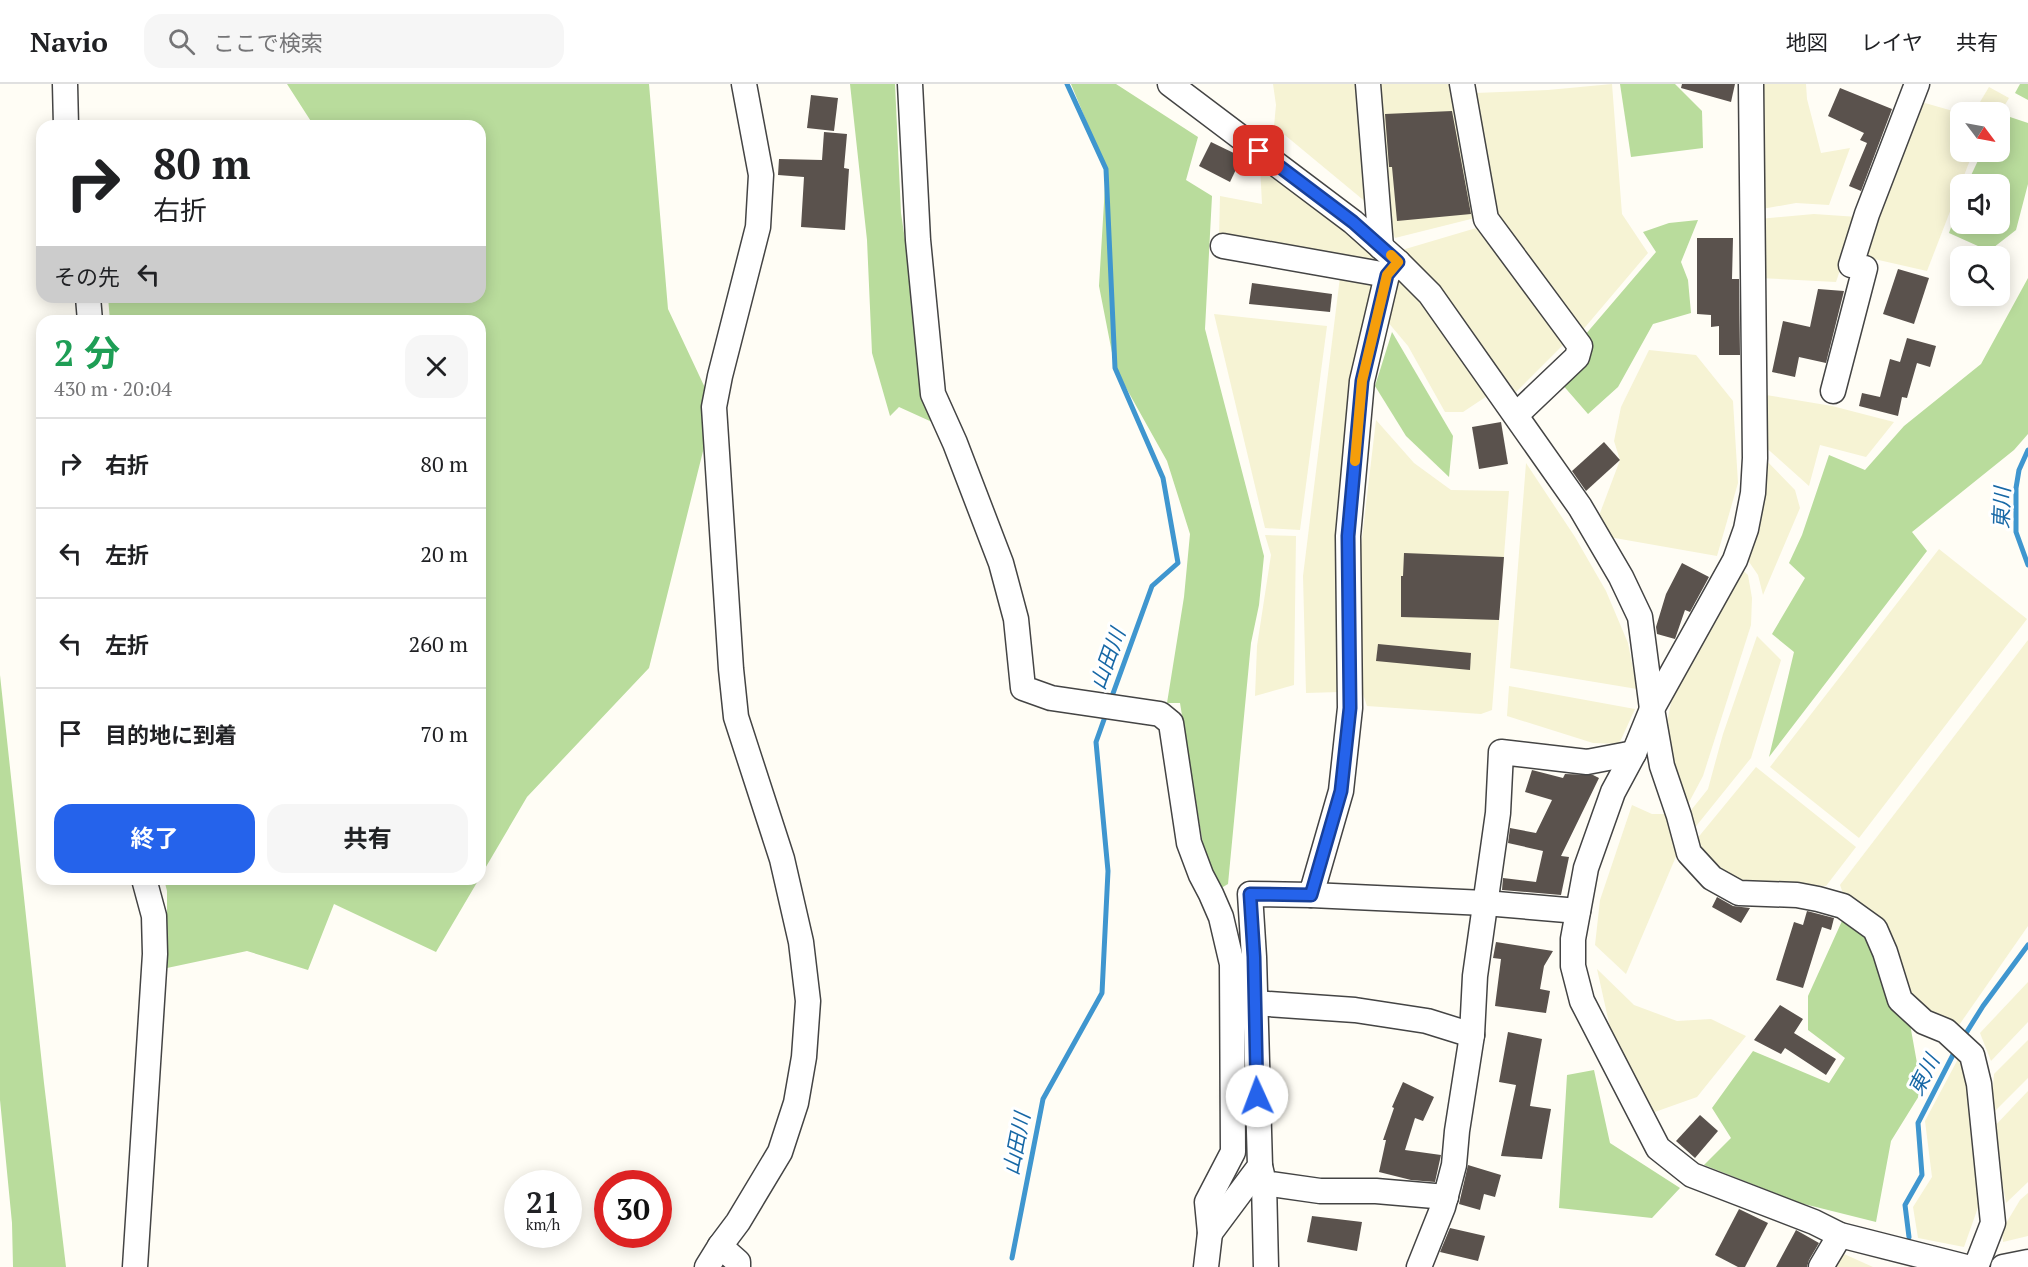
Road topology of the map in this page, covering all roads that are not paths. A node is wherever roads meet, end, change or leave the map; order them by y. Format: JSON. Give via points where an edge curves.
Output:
{"nodes":[{"id":1,"x":66,"y":84,"type":"edge"},
{"id":2,"x":744,"y":84,"type":"edge"},
{"id":3,"x":910,"y":84,"type":"edge"},
{"id":4,"x":1170,"y":84,"type":"edge"},
{"id":5,"x":1368,"y":84,"type":"edge"},
{"id":6,"x":1462,"y":84,"type":"edge"},
{"id":7,"x":1751,"y":84,"type":"edge"},
{"id":8,"x":1917,"y":84,"type":"edge"},
{"id":9,"x":66,"y":120,"type":"edge"},
{"id":10,"x":1223,"y":246,"type":"dead end"},
{"id":11,"x":1389,"y":261,"type":"junction"},
{"id":12,"x":1833,"y":391,"type":"dead end"},
{"id":13,"x":1516,"y":415,"type":"junction"},
{"id":14,"x":1652,"y":709,"type":"junction"},
{"id":15,"x":1634,"y":753,"type":"junction"},
{"id":16,"x":146,"y":885,"type":"edge"},
{"id":17,"x":1311,"y":895,"type":"junction"},
{"id":18,"x":1485,"y":903,"type":"junction"},
{"id":19,"x":1578,"y":911,"type":"junction"},
{"id":20,"x":1254,"y":1003,"type":"junction"},
{"id":21,"x":1472,"y":1035,"type":"junction"},
{"id":22,"x":1262,"y":1174,"type":"junction"},
{"id":23,"x":1446,"y":1197,"type":"junction"},
{"id":24,"x":1210,"y":1233,"type":"junction"},
{"id":25,"x":1840,"y":1235,"type":"junction"},
{"id":26,"x":720,"y":1246,"type":"junction"},
{"id":27,"x":2028,"y":1262,"type":"edge"},
{"id":28,"x":135,"y":1267,"type":"edge"},
{"id":29,"x":707,"y":1267,"type":"edge"},
{"id":30,"x":738,"y":1267,"type":"edge"},
{"id":31,"x":1206,"y":1267,"type":"edge"},
{"id":32,"x":1266,"y":1267,"type":"edge"},
{"id":33,"x":1419,"y":1267,"type":"edge"},
{"id":34,"x":1821,"y":1267,"type":"edge"},
{"id":35,"x":1966,"y":1267,"type":"edge"},
{"id":36,"x":1976,"y":1267,"type":"edge"},
{"id":37,"x":2006,"y":1267,"type":"edge"}],
"edges":[{"from":1,"to":9,"type":"street"},
{"from":2,"to":26,"type":"street","via":[[761,175],[758,227],[714,407],[731,669],[736,717],[782,859],[801,942],[808,1001],[796,1103],[780,1152]]},
{"from":3,"to":24,"type":"street","via":[[918,240],[933,394],[1001,563],[1016,619],[1023,688],[1051,698],[1160,714],[1171,723],[1189,843],[1221,917],[1232,964],[1233,1152],[1207,1202]]},
{"from":4,"to":11,"type":"street","via":[[1353,222]]},
{"from":5,"to":11,"type":"street"},
{"from":6,"to":13,"type":"street","via":[[1486,219],[1580,346],[1577,357]]},
{"from":7,"to":14,"type":"street","via":[[1753,493],[1736,560]]},
{"from":8,"to":12,"type":"street","via":[[1851,265],[1865,268]]},
{"from":10,"to":11,"type":"street"},
{"from":11,"to":13,"type":"street","via":[[1430,294]]},
{"from":11,"to":17,"type":"street","via":[[1362,381],[1348,536],[1350,708],[1341,791]]},
{"from":13,"to":14,"type":"street","via":[[1602,542],[1640,617]]},
{"from":14,"to":15,"type":"street"},
{"from":14,"to":36,"type":"street","via":[[1662,766],[1689,853],[1712,878],[1739,894],[1797,895],[1842,906],[1875,929],[1900,1000],[1924,1022],[1946,1031],[1972,1055],[1979,1084],[1993,1223]]},
{"from":15,"to":18,"type":"street","via":[[1587,762],[1501,752],[1498,813]]},
{"from":15,"to":19,"type":"street","via":[[1613,792],[1586,868]]},
{"from":16,"to":28,"type":"street","via":[[154,916],[155,954]]},
{"from":17,"to":18,"type":"street"},
{"from":17,"to":20,"type":"street","via":[[1250,894]]},
{"from":18,"to":19,"type":"street"},
{"from":18,"to":21,"type":"street"},
{"from":19,"to":25,"type":"street","via":[[1573,966],[1582,1001],[1658,1148],[1692,1175]]},
{"from":20,"to":21,"type":"street","via":[[1366,1012],[1427,1021]]},
{"from":20,"to":22,"type":"street"},
{"from":21,"to":23,"type":"street"},
{"from":22,"to":23,"type":"street","via":[[1320,1191]]},
{"from":22,"to":24,"type":"street"},
{"from":22,"to":32,"type":"street"},
{"from":23,"to":33,"type":"street"},
{"from":24,"to":31,"type":"street"},
{"from":25,"to":34,"type":"street"},
{"from":25,"to":35,"type":"street"},
{"from":26,"to":29,"type":"street"},
{"from":26,"to":30,"type":"street","via":[[738,1262]]},
{"from":27,"to":37,"type":"street"}]}
